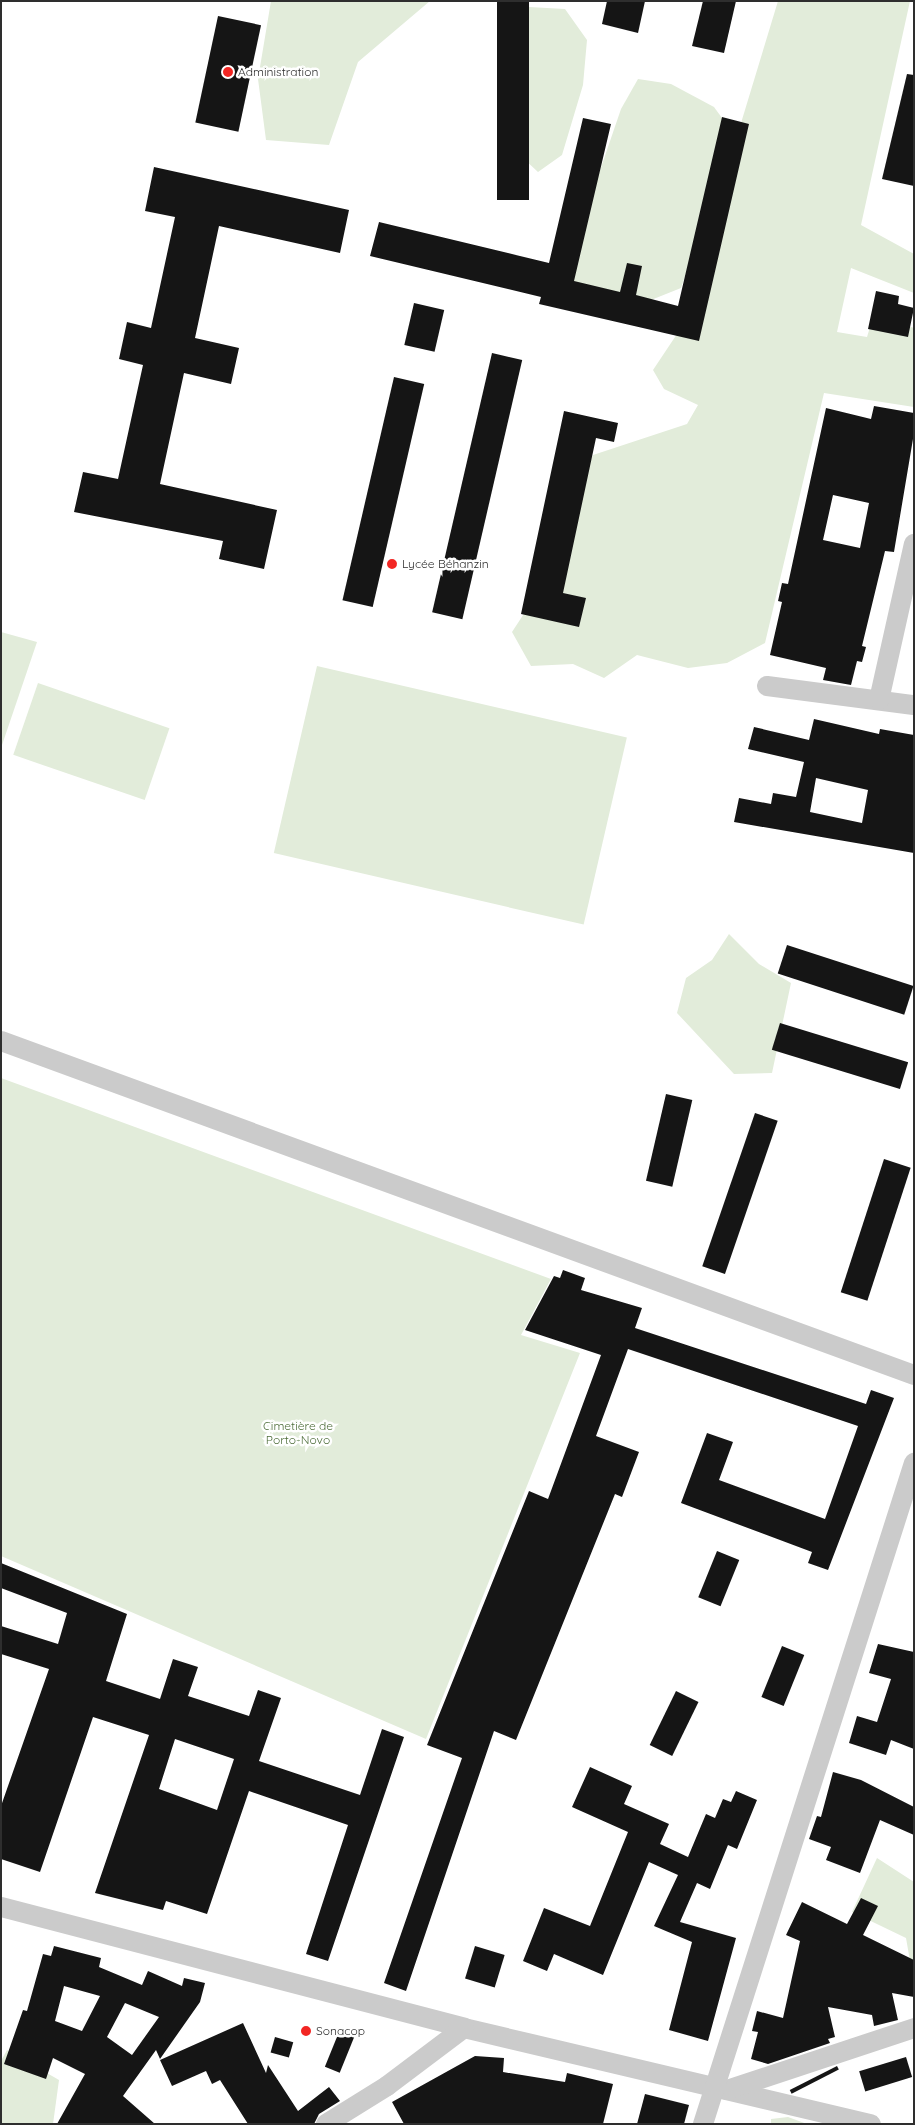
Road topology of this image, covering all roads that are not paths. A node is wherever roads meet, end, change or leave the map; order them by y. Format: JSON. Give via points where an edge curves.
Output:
{"nodes":[{"id":1,"x":914,"y":544,"type":"edge"},
{"id":2,"x":767,"y":686,"type":"dead end"},
{"id":3,"x":879,"y":700,"type":"junction"},
{"id":4,"x":914,"y":705,"type":"edge"},
{"id":5,"x":1,"y":1041,"type":"edge"},
{"id":6,"x":914,"y":1375,"type":"edge"},
{"id":7,"x":914,"y":1463,"type":"edge"},
{"id":8,"x":1,"y":1907,"type":"edge"},
{"id":9,"x":464,"y":2028,"type":"junction"},
{"id":10,"x":914,"y":2028,"type":"edge"},
{"id":11,"x":720,"y":2089,"type":"junction"},
{"id":12,"x":326,"y":2124,"type":"edge"},
{"id":13,"x":703,"y":2124,"type":"edge"},
{"id":14,"x":870,"y":2124,"type":"edge"}],
"edges":[{"from":1,"to":3,"type":"street"},
{"from":2,"to":3,"type":"street"},
{"from":3,"to":4,"type":"street"},
{"from":5,"to":6,"type":"street"},
{"from":7,"to":11,"type":"street"},
{"from":8,"to":9,"type":"street"},
{"from":9,"to":11,"type":"street"},
{"from":9,"to":12,"type":"street","via":[[387,2086]]},
{"from":10,"to":11,"type":"street"},
{"from":11,"to":13,"type":"street"},
{"from":11,"to":14,"type":"street"}]}
